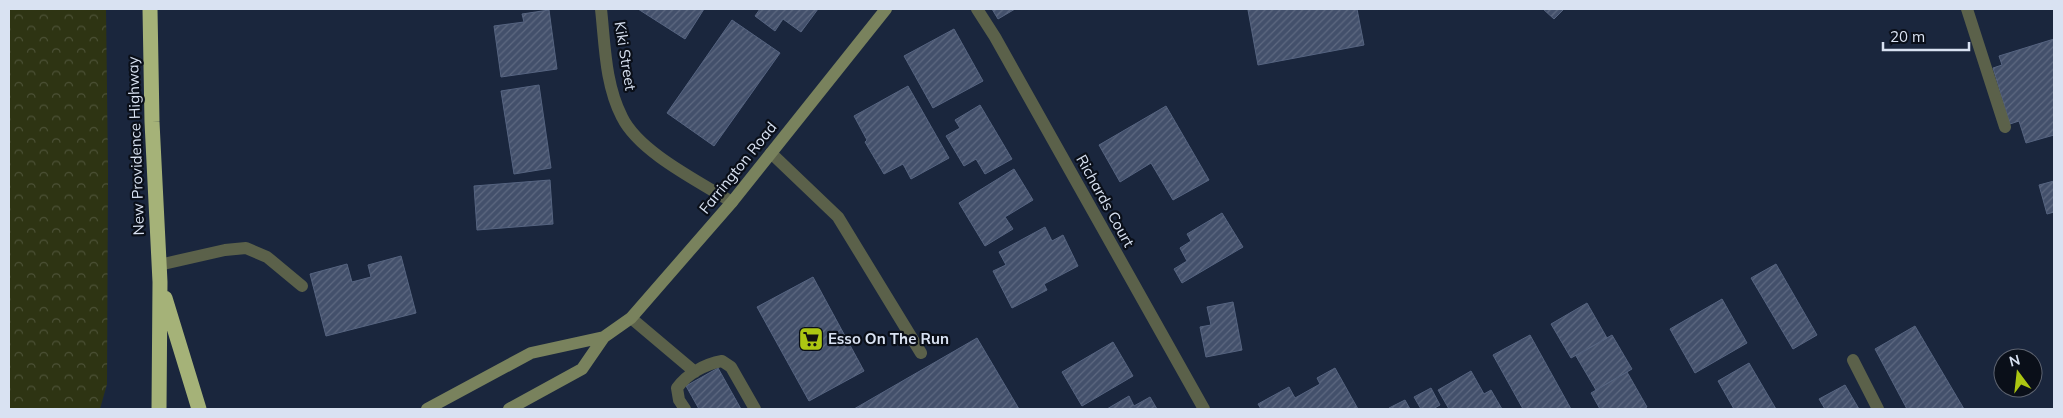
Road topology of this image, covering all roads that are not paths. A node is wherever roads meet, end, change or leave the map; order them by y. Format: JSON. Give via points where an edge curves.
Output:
{"nodes":[{"id":1,"x":150,"y":9,"type":"edge"},
{"id":2,"x":602,"y":9,"type":"edge"},
{"id":3,"x":886,"y":9,"type":"edge"},
{"id":4,"x":977,"y":9,"type":"edge"},
{"id":5,"x":1967,"y":9,"type":"edge"},
{"id":6,"x":2005,"y":126,"type":"dead end"},
{"id":7,"x":770,"y":153,"type":"junction"},
{"id":8,"x":732,"y":202,"type":"junction"},
{"id":9,"x":159,"y":266,"type":"junction"},
{"id":10,"x":160,"y":282,"type":"junction"},
{"id":11,"x":302,"y":286,"type":"dead end"},
{"id":12,"x":631,"y":318,"type":"junction"},
{"id":13,"x":604,"y":337,"type":"junction"},
{"id":14,"x":921,"y":353,"type":"dead end"},
{"id":15,"x":1853,"y":360,"type":"dead end"},
{"id":16,"x":695,"y":372,"type":"junction"},
{"id":17,"x":159,"y":409,"type":"edge"},
{"id":18,"x":199,"y":409,"type":"edge"},
{"id":19,"x":427,"y":409,"type":"edge"},
{"id":20,"x":509,"y":409,"type":"edge"},
{"id":21,"x":685,"y":409,"type":"edge"},
{"id":22,"x":755,"y":409,"type":"edge"},
{"id":23,"x":1204,"y":409,"type":"edge"},
{"id":24,"x":1878,"y":409,"type":"edge"}],
"edges":[{"from":1,"to":9,"type":"highway","name":"New Providence Highway"},
{"from":2,"to":8,"type":"street","name":"Kiki Street","via":[[610,83],[629,128],[652,151]]},
{"from":3,"to":7,"type":"street","name":"Farrington Road"},
{"from":4,"to":23,"type":"street","name":"Richards Court"},
{"from":5,"to":6,"type":"street"},
{"from":7,"to":8,"type":"street","name":"Farrington Road"},
{"from":7,"to":14,"type":"street","via":[[838,217]]},
{"from":8,"to":12,"type":"street","name":"Farrington Road"},
{"from":9,"to":10,"type":"highway","name":"New Providence Highway"},
{"from":9,"to":11,"type":"street","via":[[246,248],[267,257]]},
{"from":10,"to":17,"type":"highway","name":"New Providence Highway"},
{"from":10,"to":18,"type":"highway","name":"New Providence Highway"},
{"from":12,"to":13,"type":"street","name":"Farrington Road"},
{"from":12,"to":16,"type":"street"},
{"from":13,"to":19,"type":"street","name":"Farrington Road","via":[[531,353]]},
{"from":13,"to":20,"type":"street","name":"Farrington Road","via":[[582,368]]},
{"from":15,"to":24,"type":"street"},
{"from":16,"to":21,"type":"street","via":[[683,379],[677,388]]},
{"from":16,"to":22,"type":"street","via":[[710,363],[722,361],[731,367]]}]}
